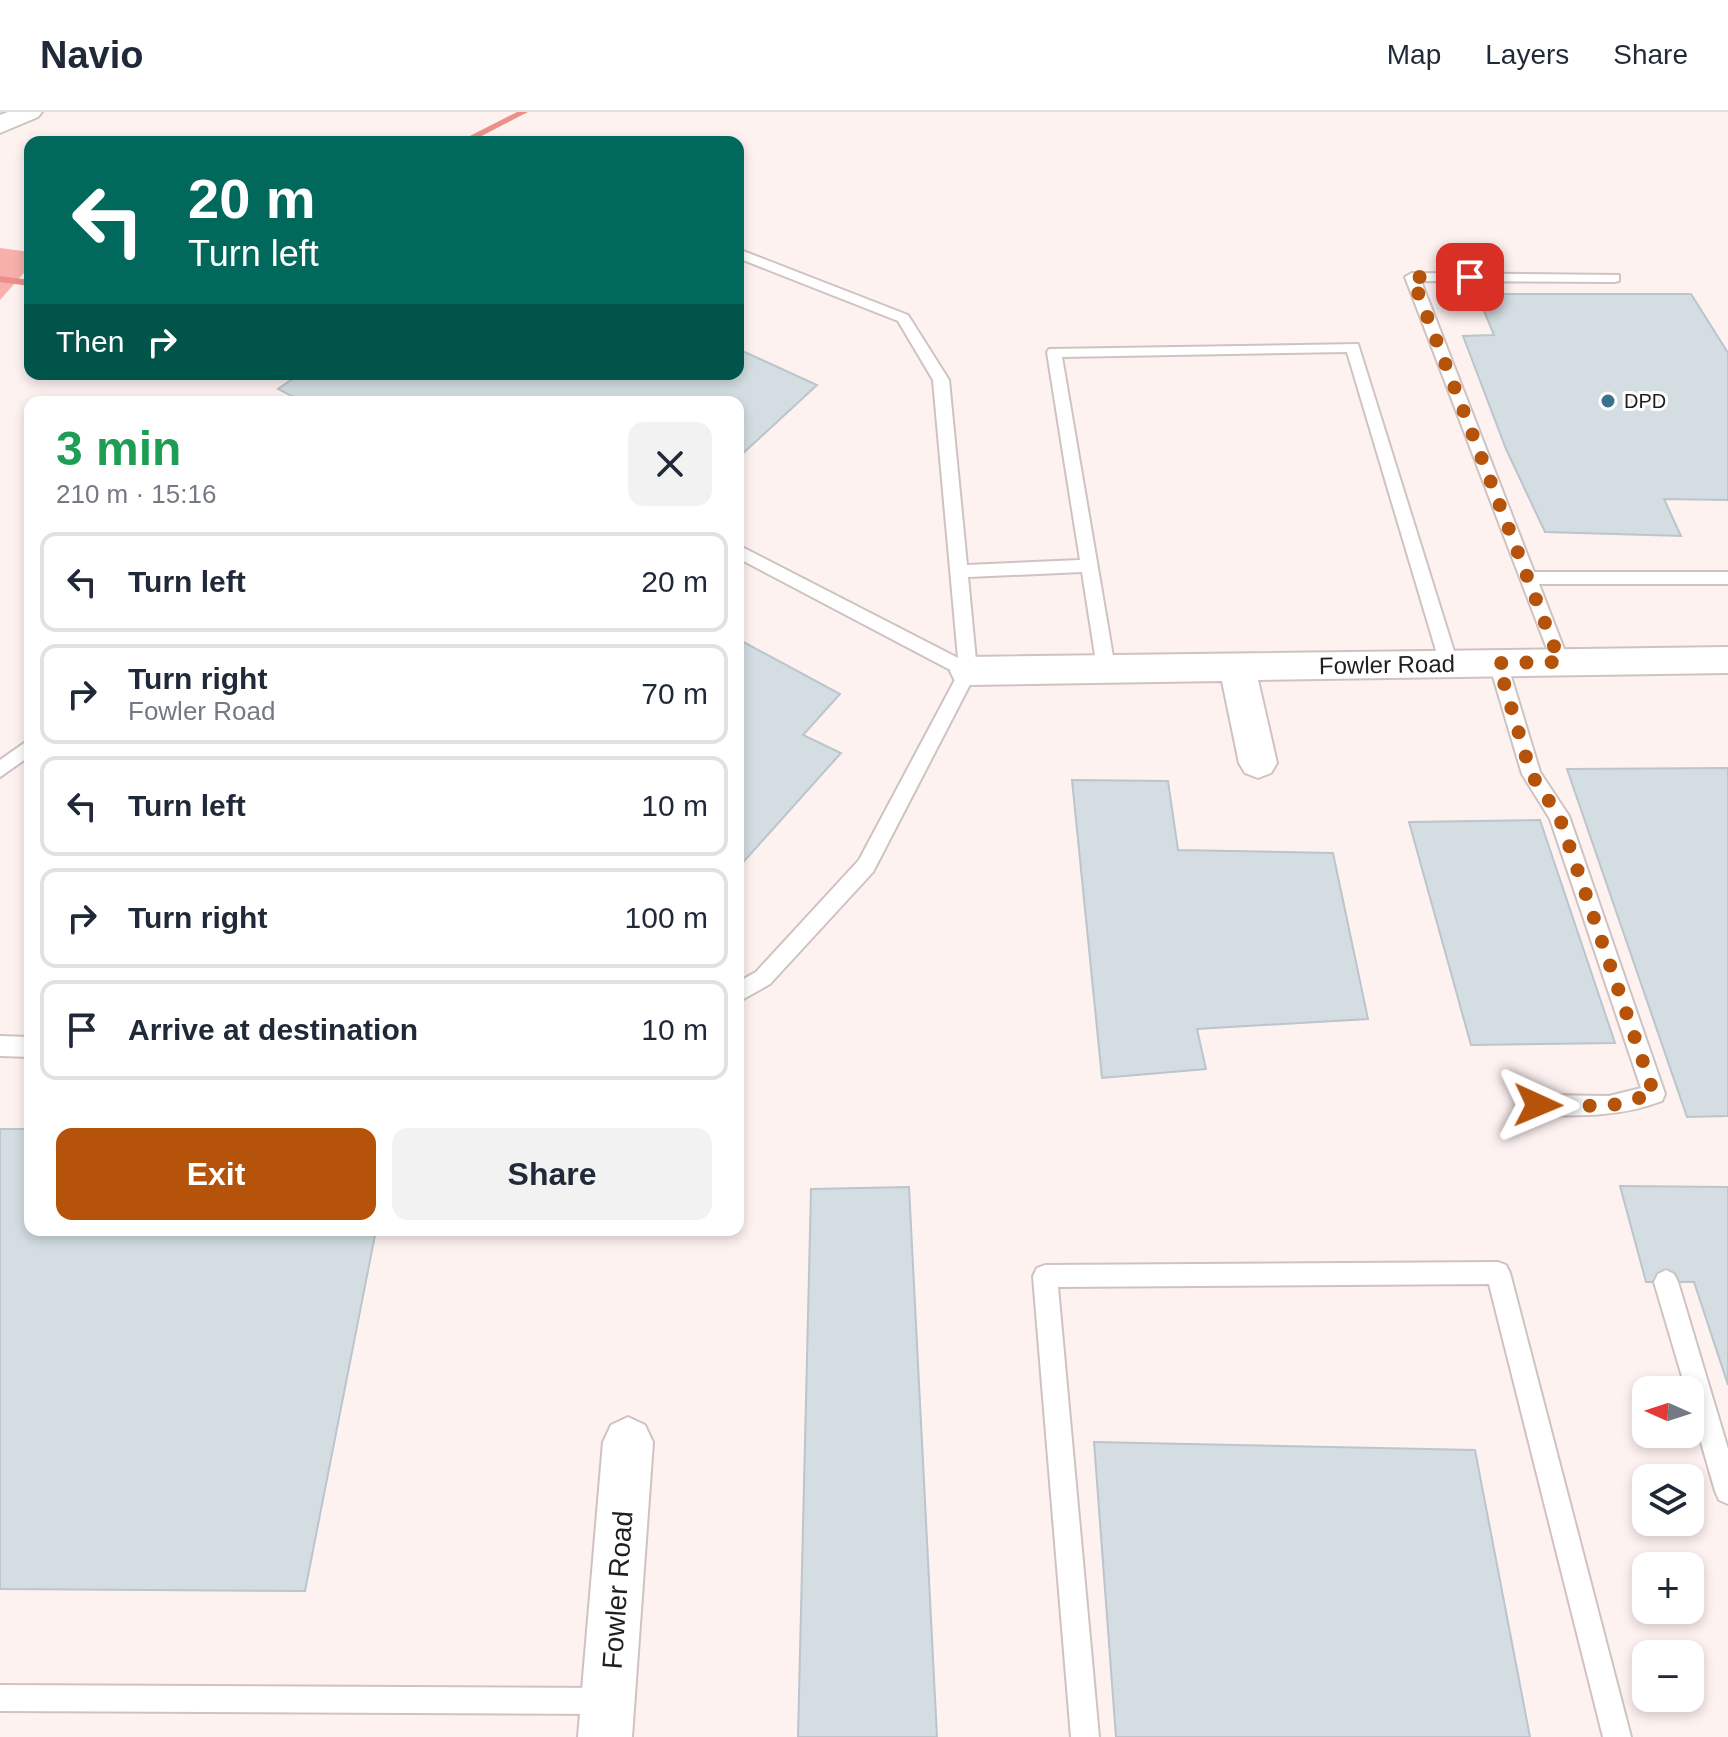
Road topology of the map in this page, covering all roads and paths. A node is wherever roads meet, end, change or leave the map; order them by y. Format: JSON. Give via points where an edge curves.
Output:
{"nodes":[{"id":1,"x":29,"y":112,"type":"edge"},
{"id":2,"x":0,"y":125,"type":"edge"},
{"id":3,"x":744,"y":255,"type":"edge"},
{"id":4,"x":1614,"y":278,"type":"dead end"},
{"id":5,"x":744,"y":554,"type":"edge"},
{"id":6,"x":1089,"y":566,"type":"junction"},
{"id":7,"x":960,"y":571,"type":"junction"},
{"id":8,"x":1528,"y":578,"type":"junction"},
{"id":9,"x":1728,"y":578,"type":"edge"},
{"id":10,"x":1728,"y":660,"type":"edge"},
{"id":11,"x":1560,"y":662,"type":"junction"},
{"id":12,"x":1498,"y":663,"type":"junction"},
{"id":13,"x":1449,"y":664,"type":"junction"},
{"id":14,"x":1237,"y":667,"type":"junction"},
{"id":15,"x":1106,"y":668,"type":"junction"},
{"id":16,"x":968,"y":671,"type":"junction"},
{"id":17,"x":24,"y":751,"type":"edge"},
{"id":18,"x":1258,"y":763,"type":"dead end"},
{"id":19,"x":0,"y":770,"type":"edge"},
{"id":20,"x":744,"y":989,"type":"edge"},
{"id":21,"x":0,"y":1046,"type":"edge"},
{"id":22,"x":24,"y":1047,"type":"edge"},
{"id":23,"x":1538,"y":1105,"type":"dead end"},
{"id":24,"x":1666,"y":1282,"type":"dead end"},
{"id":25,"x":628,"y":1442,"type":"dead end"},
{"id":26,"x":1728,"y":1491,"type":"edge"},
{"id":27,"x":0,"y":1698,"type":"edge"},
{"id":28,"x":607,"y":1719,"type":"edge"},
{"id":29,"x":1085,"y":1737,"type":"edge"},
{"id":30,"x":1617,"y":1737,"type":"edge"}],
"edges":[{"from":1,"to":2,"type":"street"},
{"from":3,"to":7,"type":"lane","via":[[903,318],[941,380]]},
{"from":4,"to":8,"type":"lane","via":[[1412,277]]},
{"from":5,"to":16,"type":"lane"},
{"from":6,"to":7,"type":"lane"},
{"from":6,"to":13,"type":"lane","via":[[1054,352],[1353,347]]},
{"from":6,"to":15,"type":"lane"},
{"from":7,"to":16,"type":"lane"},
{"from":8,"to":9,"type":"lane"},
{"from":8,"to":11,"type":"lane"},
{"from":10,"to":11,"type":"street","name":"Fowler Road"},
{"from":11,"to":12,"type":"street","name":"Fowler Road"},
{"from":12,"to":13,"type":"street","name":"Fowler Road"},
{"from":12,"to":23,"type":"lane","via":[[1531,774],[1559,816],[1654,1094],[1609,1106]]},
{"from":13,"to":14,"type":"street","name":"Fowler Road"},
{"from":14,"to":15,"type":"street","name":"Fowler Road"},
{"from":14,"to":18,"type":"street"},
{"from":15,"to":16,"type":"street","name":"Fowler Road"},
{"from":16,"to":20,"type":"lane","via":[[866,866],[763,978]]},
{"from":17,"to":19,"type":"lane"},
{"from":21,"to":22,"type":"lane"},
{"from":24,"to":26,"type":"lane"},
{"from":25,"to":28,"type":"street","name":"Fowler Road"},
{"from":27,"to":28,"type":"lane"},
{"from":29,"to":30,"type":"lane","via":[[1045,1276],[1498,1273]]}]}
